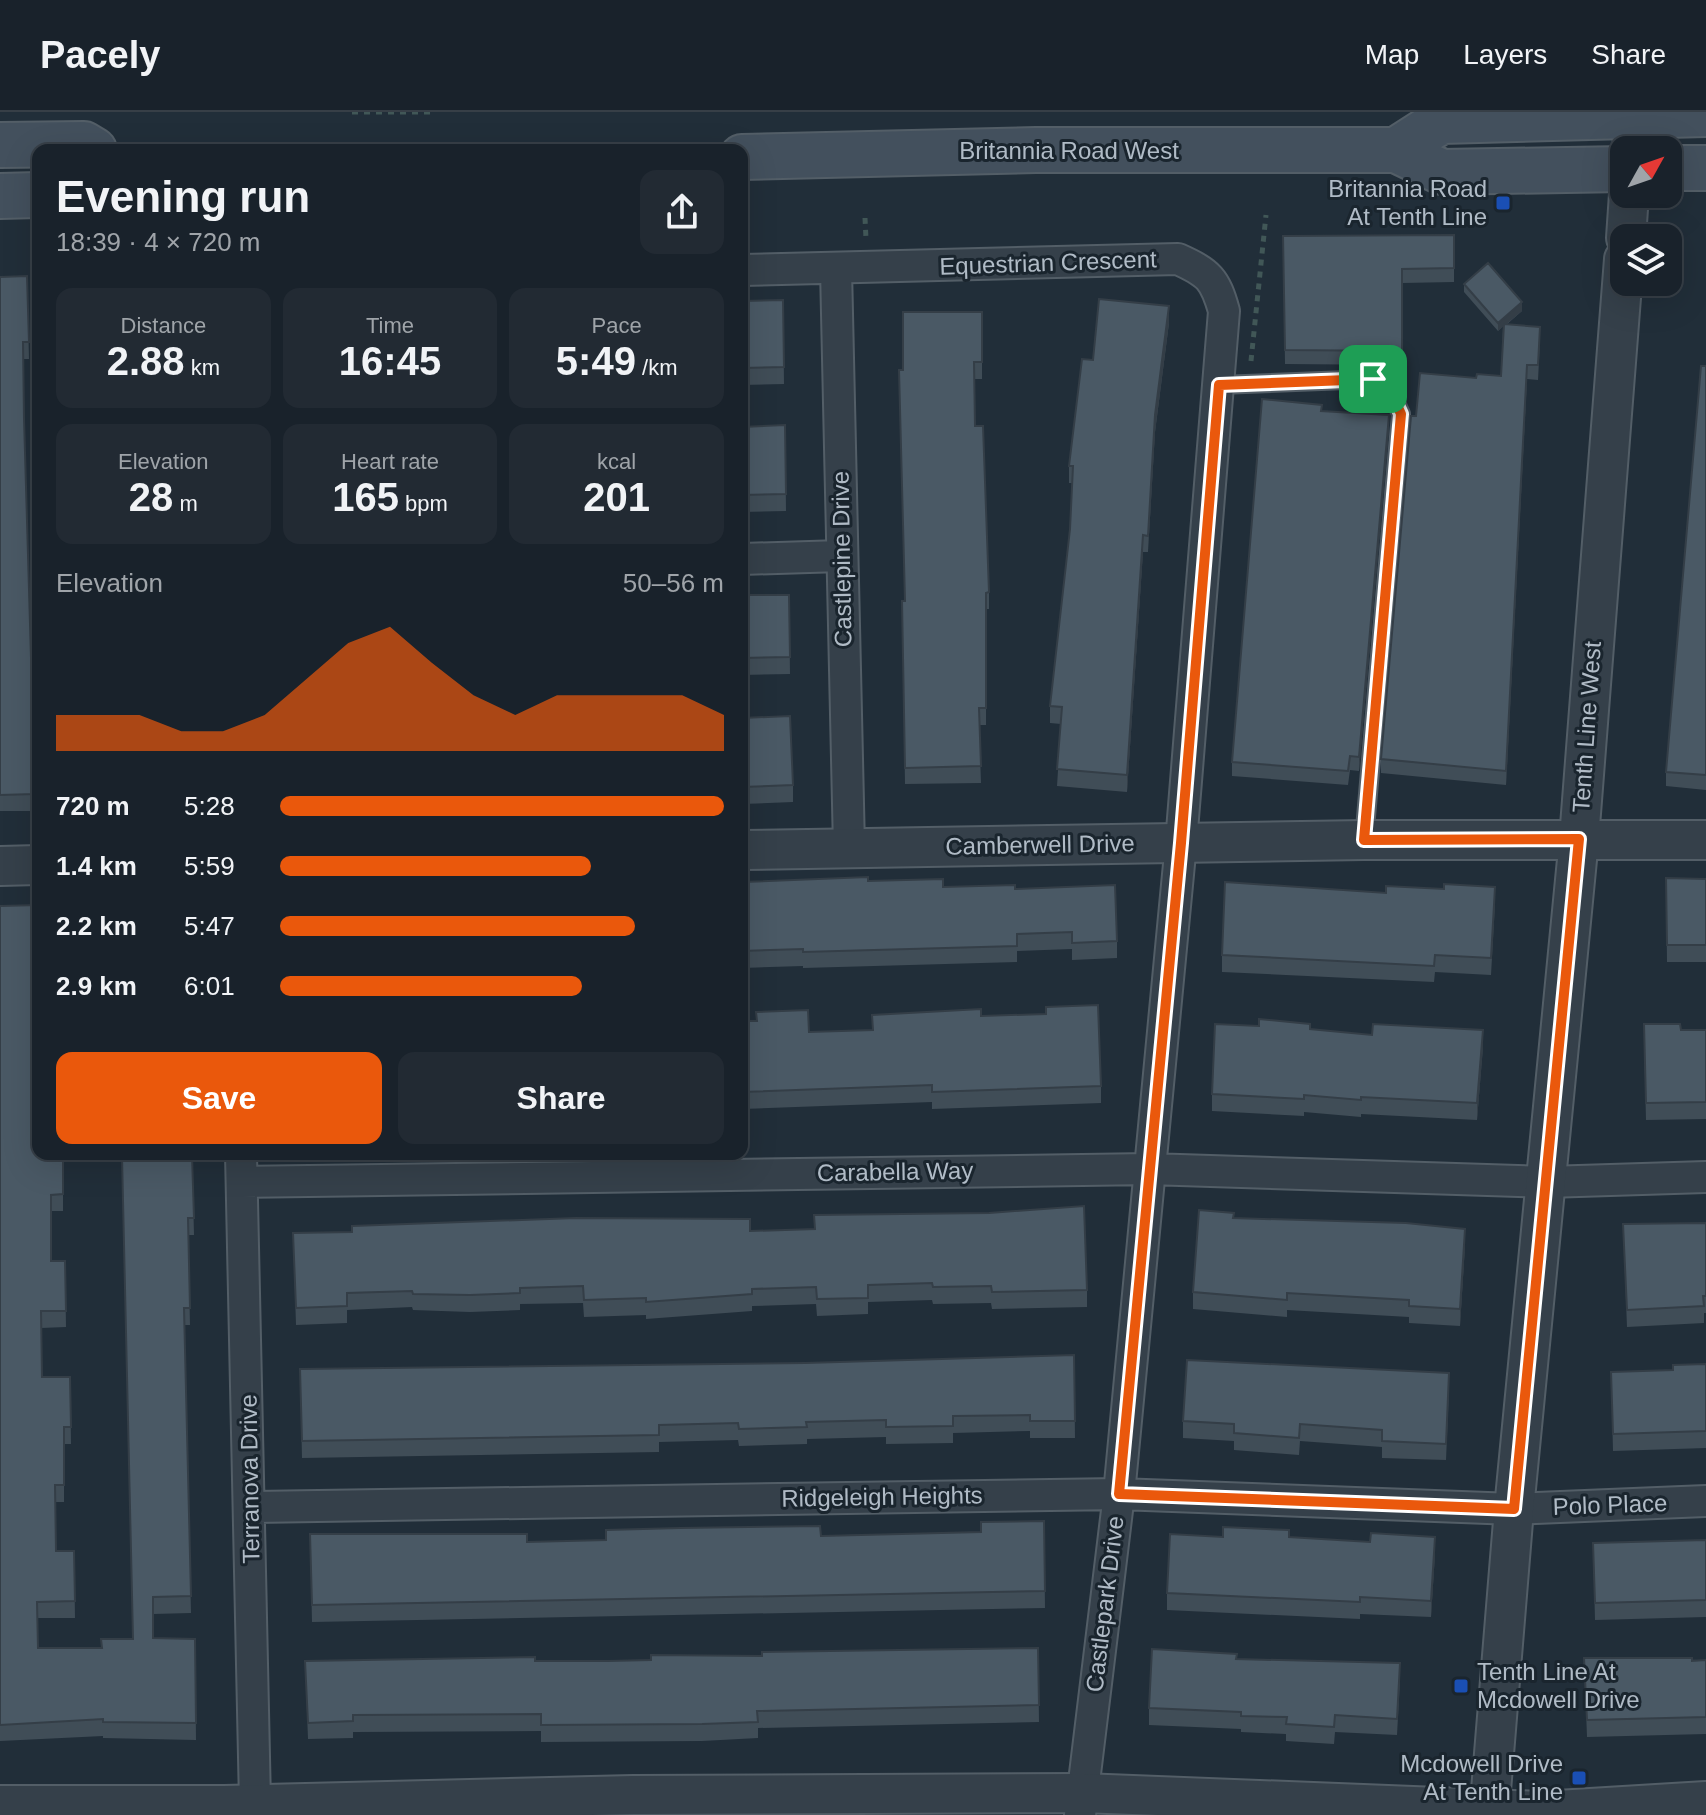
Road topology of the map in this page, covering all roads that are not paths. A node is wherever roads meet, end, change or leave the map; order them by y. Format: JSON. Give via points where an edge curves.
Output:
{"nodes":[{"id":1,"x":1706,"y":114,"type":"edge"},
{"id":2,"x":1634,"y":125,"type":"edge"},
{"id":3,"x":0,"y":145,"type":"edge"},
{"id":4,"x":32,"y":145,"type":"edge"},
{"id":5,"x":1396,"y":150,"type":"junction"},
{"id":6,"x":748,"y":157,"type":"edge"},
{"id":7,"x":1682,"y":168,"type":"edge"},
{"id":8,"x":1706,"y":168,"type":"edge"},
{"id":9,"x":1610,"y":169,"type":"edge"},
{"id":10,"x":32,"y":195,"type":"edge"},
{"id":11,"x":0,"y":196,"type":"edge"},
{"id":12,"x":836,"y":269,"type":"junction"},
{"id":13,"x":748,"y":270,"type":"edge"},
{"id":14,"x":1621,"y":296,"type":"edge"},
{"id":15,"x":1219,"y":385,"type":"junction"},
{"id":16,"x":841,"y":556,"type":"junction"},
{"id":17,"x":748,"y":559,"type":"edge"},
{"id":18,"x":1579,"y":839,"type":"junction"},
{"id":19,"x":1364,"y":840,"type":"junction"},
{"id":20,"x":1706,"y":840,"type":"edge"},
{"id":21,"x":1181,"y":843,"type":"junction"},
{"id":22,"x":849,"y":848,"type":"junction"},
{"id":23,"x":748,"y":850,"type":"edge"},
{"id":24,"x":32,"y":865,"type":"edge"},
{"id":25,"x":0,"y":866,"type":"edge"},
{"id":26,"x":242,"y":1168,"type":"edge"},
{"id":27,"x":1149,"y":1169,"type":"junction"},
{"id":28,"x":1706,"y":1177,"type":"edge"},
{"id":29,"x":1547,"y":1182,"type":"junction"},
{"id":30,"x":1119,"y":1494,"type":"junction"},
{"id":31,"x":1706,"y":1501,"type":"edge"},
{"id":32,"x":251,"y":1507,"type":"junction"},
{"id":33,"x":1514,"y":1509,"type":"junction"},
{"id":34,"x":255,"y":1803,"type":"junction"},
{"id":35,"x":1081,"y":1804,"type":"edge"},
{"id":36,"x":0,"y":1805,"type":"edge"},
{"id":37,"x":746,"y":1805,"type":"edge"},
{"id":38,"x":510,"y":1806,"type":"edge"},
{"id":39,"x":1701,"y":1806,"type":"edge"},
{"id":40,"x":1265,"y":1807,"type":"edge"},
{"id":41,"x":1489,"y":1812,"type":"edge"}],
"edges":[{"from":1,"to":2,"type":"main road"},
{"from":2,"to":5,"type":"main road","via":[[1441,121]]},
{"from":3,"to":4,"type":"main road"},
{"from":5,"to":6,"type":"main road","name":"Britannia Road West"},
{"from":5,"to":9,"type":"main road","name":"Britannia Road West","via":[[1442,172]]},
{"from":7,"to":8,"type":"main road"},
{"from":10,"to":11,"type":"main road"},
{"from":12,"to":13,"type":"street","name":"Equestrian Crescent"},
{"from":12,"to":15,"type":"street","name":"Equestrian Crescent","via":[[1178,259],[1203,270],[1217,285],[1224,311]]},
{"from":12,"to":16,"type":"street","name":"Castlepine Drive"},
{"from":14,"to":18,"type":"street","name":"Tenth Line West"},
{"from":15,"to":19,"type":"lane","via":[[1373,379],[1391,392],[1401,414]]},
{"from":15,"to":21,"type":"street","name":"Equestrian Crescent"},
{"from":16,"to":17,"type":"street"},
{"from":16,"to":22,"type":"street","name":"Castlepine Drive"},
{"from":18,"to":19,"type":"street","name":"Camberwell Drive"},
{"from":18,"to":20,"type":"street","name":"Camberwell Drive"},
{"from":18,"to":29,"type":"street","name":"Tenth Line West"},
{"from":19,"to":21,"type":"street","name":"Camberwell Drive"},
{"from":21,"to":22,"type":"street","name":"Camberwell Drive"},
{"from":21,"to":27,"type":"street","name":"Castlepark Drive"},
{"from":22,"to":23,"type":"street","name":"Camberwell Drive"},
{"from":24,"to":25,"type":"street"},
{"from":26,"to":27,"type":"street","name":"Carabella Way"},
{"from":26,"to":32,"type":"street","name":"Terranova Drive"},
{"from":27,"to":29,"type":"street","name":"Carabella Way"},
{"from":27,"to":30,"type":"street","name":"Castlepark Drive"},
{"from":28,"to":29,"type":"street","name":"Carabella Way"},
{"from":29,"to":33,"type":"street","name":"Tenth Line West"},
{"from":30,"to":32,"type":"street","name":"Ridgeleigh Heights"},
{"from":30,"to":33,"type":"street","name":"Ridgeleigh Heights"},
{"from":30,"to":35,"type":"street","name":"Castlepark Drive"},
{"from":31,"to":33,"type":"street","name":"Polo Place"},
{"from":32,"to":34,"type":"street","name":"Terranova Drive"},
{"from":33,"to":41,"type":"street","name":"Tenth Line West"},
{"from":34,"to":36,"type":"street"},
{"from":34,"to":38,"type":"street"},
{"from":35,"to":37,"type":"street"},
{"from":35,"to":40,"type":"street"},
{"from":37,"to":38,"type":"street"},
{"from":39,"to":41,"type":"street"},
{"from":40,"to":41,"type":"street"}]}
